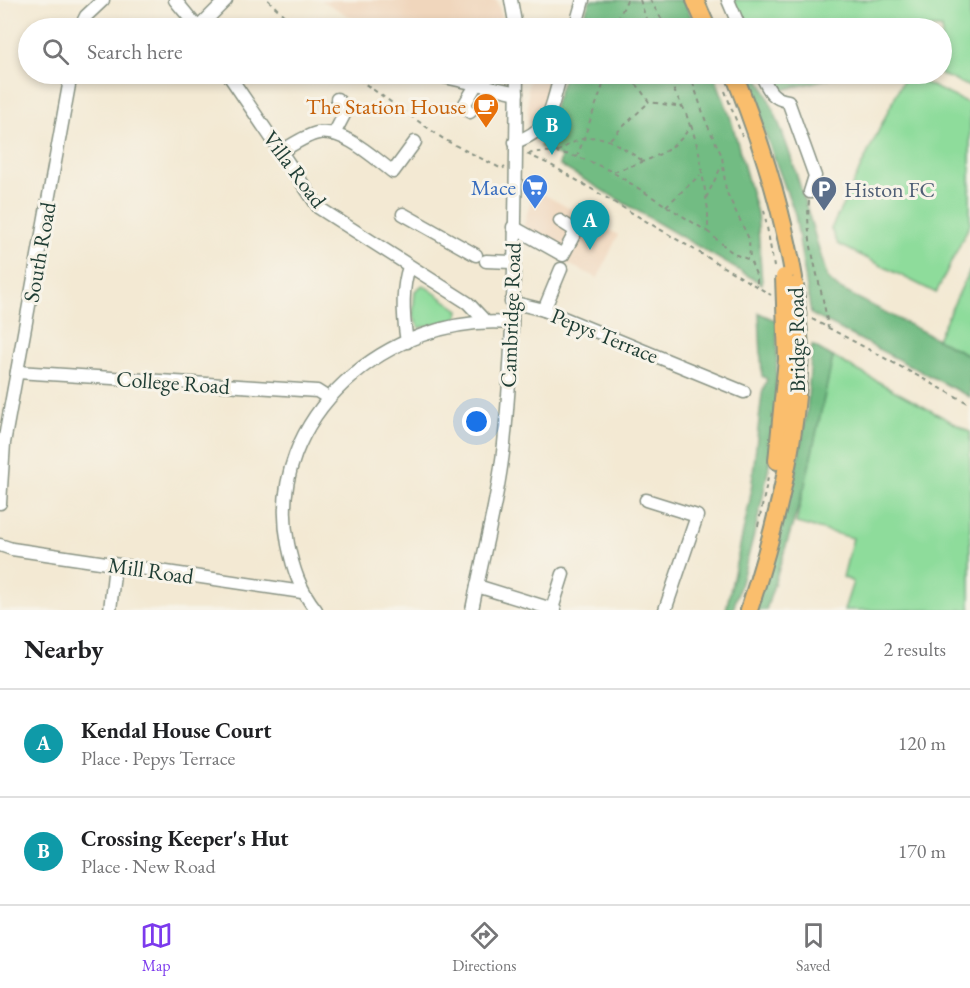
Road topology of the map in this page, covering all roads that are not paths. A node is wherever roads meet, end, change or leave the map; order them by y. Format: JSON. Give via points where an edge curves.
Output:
{"nodes":[{"id":1,"x":103,"y":0,"type":"edge"},
{"id":2,"x":175,"y":0,"type":"edge"},
{"id":3,"x":226,"y":0,"type":"edge"},
{"id":4,"x":511,"y":0,"type":"edge"},
{"id":5,"x":584,"y":0,"type":"edge"},
{"id":6,"x":695,"y":0,"type":"edge"},
{"id":7,"x":704,"y":0,"type":"edge"},
{"id":8,"x":728,"y":0,"type":"edge"},
{"id":9,"x":85,"y":18,"type":"edge"},
{"id":10,"x":190,"y":18,"type":"edge"},
{"id":11,"x":208,"y":18,"type":"edge"},
{"id":12,"x":514,"y":18,"type":"edge"},
{"id":13,"x":578,"y":18,"type":"edge"},
{"id":14,"x":703,"y":18,"type":"edge"},
{"id":15,"x":712,"y":18,"type":"edge"},
{"id":16,"x":736,"y":18,"type":"edge"},
{"id":17,"x":69,"y":84,"type":"edge"},
{"id":18,"x":235,"y":84,"type":"edge"},
{"id":19,"x":472,"y":84,"type":"edge"},
{"id":20,"x":517,"y":84,"type":"edge"},
{"id":21,"x":558,"y":84,"type":"edge"},
{"id":22,"x":730,"y":84,"type":"edge"},
{"id":23,"x":738,"y":84,"type":"edge"},
{"id":24,"x":766,"y":84,"type":"edge"},
{"id":25,"x":476,"y":85,"type":"junction"},
{"id":26,"x":517,"y":93,"type":"junction"},
{"id":27,"x":337,"y":99,"type":"dead end"},
{"id":28,"x":470,"y":112,"type":"dead end"},
{"id":29,"x":334,"y":134,"type":"junction"},
{"id":30,"x":415,"y":142,"type":"dead end"},
{"id":31,"x":515,"y":142,"type":"junction"},
{"id":32,"x":280,"y":152,"type":"junction"},
{"id":33,"x":810,"y":192,"type":"road end"},
{"id":34,"x":403,"y":214,"type":"dead end"},
{"id":35,"x":560,"y":221,"type":"dead end"},
{"id":36,"x":513,"y":227,"type":"junction"},
{"id":37,"x":512,"y":262,"type":"junction"},
{"id":38,"x":409,"y":267,"type":"junction"},
{"id":39,"x":561,"y":269,"type":"dead end"},
{"id":40,"x":784,"y":274,"type":"junction"},
{"id":41,"x":511,"y":302,"type":"junction"},
{"id":42,"x":544,"y":310,"type":"junction"},
{"id":43,"x":484,"y":320,"type":"junction"},
{"id":44,"x":511,"y":323,"type":"junction"},
{"id":45,"x":407,"y":342,"type":"junction"},
{"id":46,"x":17,"y":372,"type":"junction"},
{"id":47,"x":744,"y":392,"type":"dead end"},
{"id":48,"x":328,"y":398,"type":"junction"},
{"id":49,"x":646,"y":500,"type":"dead end"},
{"id":50,"x":0,"y":503,"type":"edge"},
{"id":51,"x":0,"y":545,"type":"edge"},
{"id":52,"x":116,"y":565,"type":"junction"},
{"id":53,"x":562,"y":574,"type":"dead end"},
{"id":54,"x":477,"y":586,"type":"junction"},
{"id":55,"x":302,"y":592,"type":"junction"},
{"id":56,"x":110,"y":610,"type":"edge"},
{"id":57,"x":316,"y":610,"type":"edge"},
{"id":58,"x":472,"y":610,"type":"edge"},
{"id":59,"x":554,"y":610,"type":"edge"},
{"id":60,"x":665,"y":610,"type":"edge"},
{"id":61,"x":740,"y":610,"type":"edge"},
{"id":62,"x":749,"y":610,"type":"edge"}],
"edges":[{"from":1,"to":9,"type":"street"},
{"from":2,"to":10,"type":"street"},
{"from":3,"to":11,"type":"street"},
{"from":4,"to":12,"type":"street"},
{"from":5,"to":13,"type":"street"},
{"from":6,"to":14,"type":"main road"},
{"from":7,"to":15,"type":"main road"},
{"from":8,"to":16,"type":"street"},
{"from":17,"to":46,"type":"street","name":"South Road"},
{"from":18,"to":32,"type":"street","name":"Villa Road"},
{"from":19,"to":25,"type":"street"},
{"from":20,"to":26,"type":"street","name":"Cambridge Road"},
{"from":21,"to":31,"type":"street","via":[[546,124],[535,135]]},
{"from":22,"to":40,"type":"main road","name":"Bridge Road","via":[[760,171]]},
{"from":23,"to":40,"type":"main road","name":"Bridge Road","via":[[784,221]]},
{"from":24,"to":33,"type":"street","via":[[779,100],[788,101],[815,176]]},
{"from":25,"to":26,"type":"street"},
{"from":25,"to":28,"type":"street","via":[[463,107]]},
{"from":26,"to":31,"type":"street","name":"Cambridge Road"},
{"from":27,"to":29,"type":"street","via":[[347,109]]},
{"from":29,"to":30,"type":"street","via":[[393,171]]},
{"from":29,"to":32,"type":"street","via":[[316,133]]},
{"from":31,"to":36,"type":"street","name":"Cambridge Road"},
{"from":32,"to":38,"type":"street","name":"Villa Road","via":[[320,208]]},
{"from":34,"to":37,"type":"street","via":[[481,258]]},
{"from":35,"to":36,"type":"street","via":[[576,231],[563,255]]},
{"from":36,"to":37,"type":"street","name":"Cambridge Road"},
{"from":37,"to":41,"type":"street","name":"Cambridge Road"},
{"from":38,"to":43,"type":"street","name":"Villa Road","via":[[468,303]]},
{"from":38,"to":45,"type":"street","via":[[404,281]]},
{"from":39,"to":42,"type":"street"},
{"from":40,"to":61,"type":"main road","name":"Bridge Road","bridge":true,"via":[[787,359],[781,432],[758,553]]},
{"from":40,"to":62,"type":"main road","name":"Bridge Road","bridge":true,"via":[[800,347],[796,412],[776,519]]},
{"from":41,"to":42,"type":"street","name":"Pepys Terrace"},
{"from":41,"to":44,"type":"street","name":"Cambridge Road"},
{"from":42,"to":47,"type":"street","name":"Pepys Terrace"},
{"from":43,"to":44,"type":"street"},
{"from":43,"to":45,"type":"street","via":[[436,330]]},
{"from":44,"to":54,"type":"street","name":"Cambridge Road","via":[[501,465]]},
{"from":45,"to":48,"type":"street","via":[[378,356]]},
{"from":46,"to":48,"type":"street","name":"College Road","via":[[317,391]]},
{"from":46,"to":50,"type":"street","name":"South Road","via":[[4,442]]},
{"from":48,"to":55,"type":"street","via":[[298,441],[287,476],[286,530]]},
{"from":49,"to":60,"type":"street","via":[[697,516],[693,544]]},
{"from":51,"to":52,"type":"street","name":"Mill Road"},
{"from":52,"to":55,"type":"street","name":"Mill Road"},
{"from":52,"to":56,"type":"street"},
{"from":53,"to":59,"type":"street"},
{"from":54,"to":58,"type":"street","name":"Cambridge Road"},
{"from":54,"to":59,"type":"street"},
{"from":55,"to":57,"type":"street"}]}
